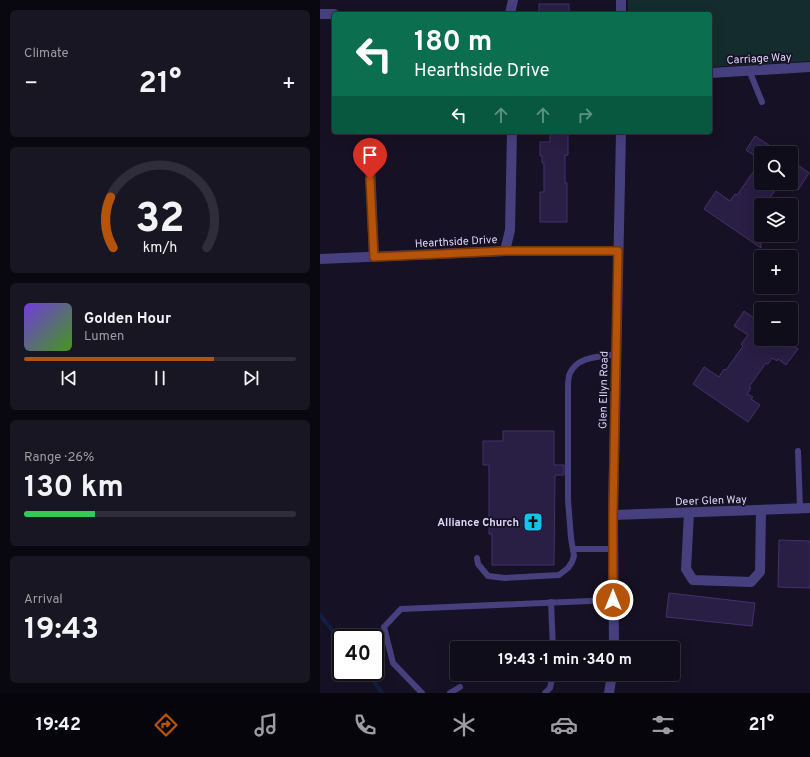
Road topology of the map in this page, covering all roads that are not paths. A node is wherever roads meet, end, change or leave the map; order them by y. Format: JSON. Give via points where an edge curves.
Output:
{"nodes":[{"id":1,"x":513,"y":0,"type":"edge"},
{"id":2,"x":621,"y":0,"type":"edge"},
{"id":3,"x":510,"y":12,"type":"edge"},
{"id":4,"x":621,"y":12,"type":"edge"},
{"id":5,"x":320,"y":14,"type":"edge"},
{"id":6,"x":332,"y":14,"type":"edge"},
{"id":7,"x":810,"y":67,"type":"edge"},
{"id":8,"x":749,"y":70,"type":"junction"},
{"id":9,"x":712,"y":74,"type":"edge"},
{"id":10,"x":762,"y":102,"type":"dead end"},
{"id":11,"x":512,"y":134,"type":"edge"},
{"id":12,"x":621,"y":134,"type":"edge"},
{"id":13,"x":370,"y":164,"type":"dead end"},
{"id":14,"x":505,"y":251,"type":"junction"},
{"id":15,"x":618,"y":251,"type":"junction"},
{"id":16,"x":374,"y":257,"type":"junction"},
{"id":17,"x":320,"y":258,"type":"edge"},
{"id":18,"x":616,"y":354,"type":"junction"},
{"id":19,"x":798,"y":451,"type":"dead end"},
{"id":20,"x":805,"y":509,"type":"edge"},
{"id":21,"x":761,"y":510,"type":"junction"},
{"id":22,"x":689,"y":513,"type":"junction"},
{"id":23,"x":613,"y":515,"type":"junction"},
{"id":24,"x":574,"y":549,"type":"junction"},
{"id":25,"x":613,"y":549,"type":"junction"},
{"id":26,"x":477,"y":558,"type":"dead end"},
{"id":27,"x":613,"y":600,"type":"junction"},
{"id":28,"x":551,"y":602,"type":"junction"},
{"id":29,"x":553,"y":641,"type":"edge"},
{"id":30,"x":614,"y":641,"type":"edge"},
{"id":31,"x":552,"y":681,"type":"edge"},
{"id":32,"x":611,"y":681,"type":"edge"},
{"id":33,"x":460,"y":687,"type":"dead end"},
{"id":34,"x":422,"y":693,"type":"edge"},
{"id":35,"x":450,"y":693,"type":"edge"},
{"id":36,"x":545,"y":693,"type":"edge"},
{"id":37,"x":609,"y":693,"type":"edge"}],
"edges":[{"from":1,"to":3,"type":"street"},
{"from":2,"to":4,"type":"street"},
{"from":5,"to":6,"type":"street"},
{"from":7,"to":8,"type":"street","name":"Carriage Way"},
{"from":8,"to":9,"type":"street","name":"Carriage Way"},
{"from":8,"to":10,"type":"lane"},
{"from":11,"to":14,"type":"street","via":[[510,230]]},
{"from":12,"to":15,"type":"street","name":"Glen Ellyn Road"},
{"from":13,"to":16,"type":"street"},
{"from":14,"to":15,"type":"street","name":"Hearthside Drive"},
{"from":14,"to":16,"type":"street","name":"Hearthside Drive"},
{"from":15,"to":18,"type":"street","name":"Glen Ellyn Road"},
{"from":16,"to":17,"type":"street","name":"Hearthside Drive"},
{"from":18,"to":23,"type":"street","name":"Glen Ellyn Road"},
{"from":18,"to":24,"type":"lane","via":[[587,358],[577,364],[570,373],[568,500]]},
{"from":19,"to":20,"type":"lane"},
{"from":20,"to":21,"type":"street","name":"Deer Glen Way"},
{"from":21,"to":22,"type":"street","name":"Deer Glen Way"},
{"from":21,"to":22,"type":"street","via":[[760,572],[751,582],[693,580],[686,569]]},
{"from":22,"to":23,"type":"street","name":"Deer Glen Way"},
{"from":23,"to":25,"type":"street","name":"Glen Ellyn Road"},
{"from":24,"to":25,"type":"lane"},
{"from":24,"to":26,"type":"lane","via":[[572,562],[559,575],[505,578],[488,576],[478,564]]},
{"from":25,"to":27,"type":"street","name":"Glen Ellyn Road"},
{"from":27,"to":28,"type":"lane"},
{"from":27,"to":30,"type":"street","name":"Glen Ellyn Road"},
{"from":28,"to":29,"type":"lane"},
{"from":28,"to":34,"type":"lane","via":[[400,609],[384,627],[393,663]]},
{"from":31,"to":36,"type":"lane","via":[[550,688]]},
{"from":32,"to":37,"type":"street"},
{"from":33,"to":35,"type":"lane"}]}
